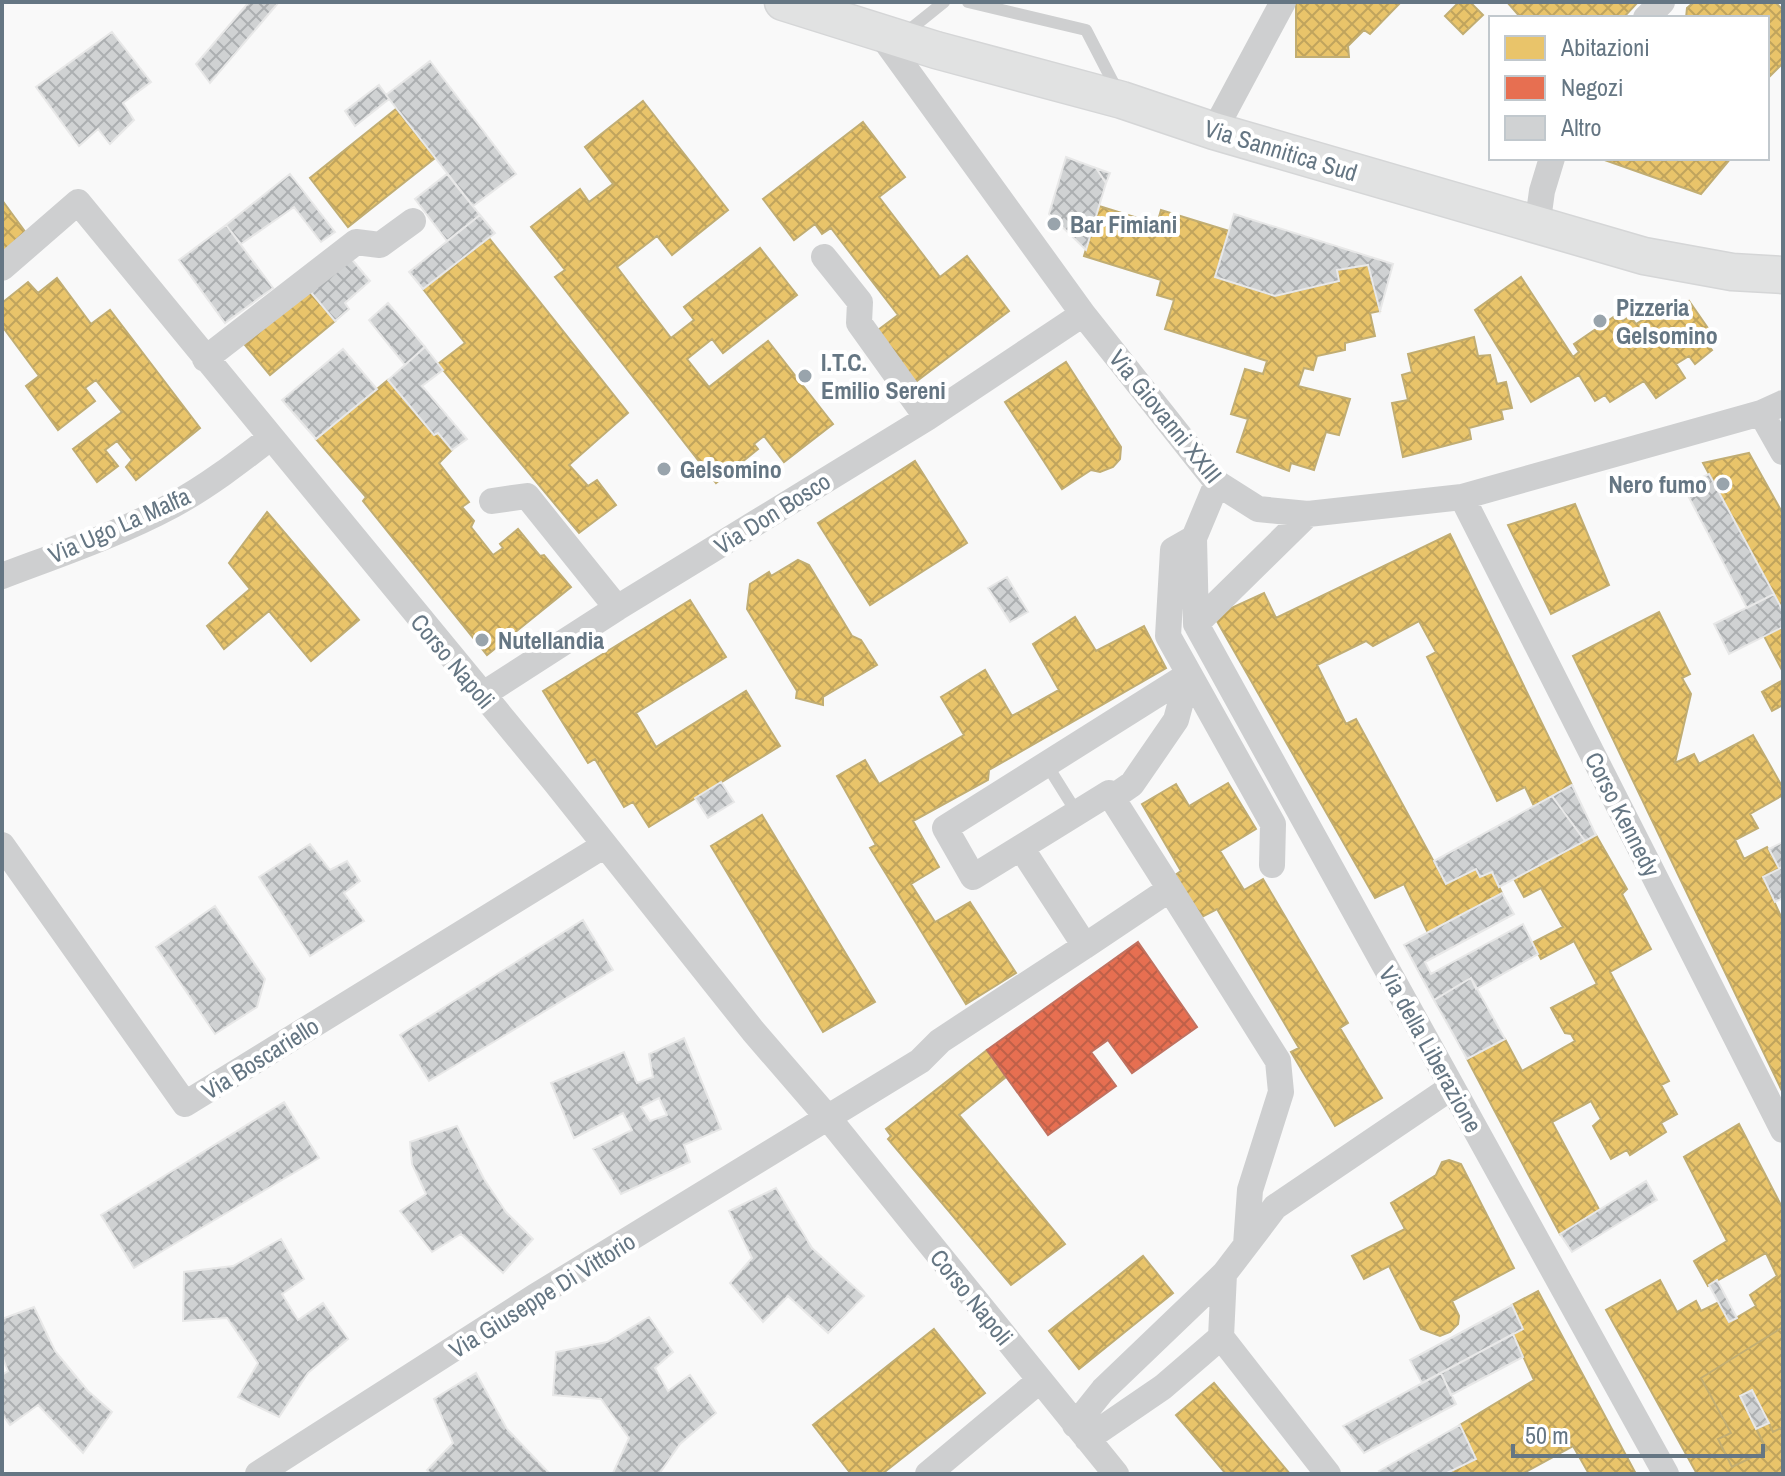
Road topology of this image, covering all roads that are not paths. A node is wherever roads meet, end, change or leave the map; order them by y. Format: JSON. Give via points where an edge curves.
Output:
{"nodes":[{"id":1,"x":783,"y":2,"type":"edge"},
{"id":2,"x":944,"y":2,"type":"edge"},
{"id":3,"x":968,"y":2,"type":"edge"},
{"id":4,"x":1283,"y":2,"type":"edge"},
{"id":5,"x":889,"y":35,"type":"junction"},
{"id":6,"x":1122,"y":100,"type":"junction"},
{"id":7,"x":1214,"y":131,"type":"junction"},
{"id":8,"x":1551,"y":160,"type":"edge"},
{"id":9,"x":413,"y":221,"type":"dead end"},
{"id":10,"x":1537,"y":227,"type":"junction"},
{"id":11,"x":824,"y":257,"type":"dead end"},
{"id":12,"x":2,"y":268,"type":"edge"},
{"id":13,"x":1783,"y":275,"type":"edge"},
{"id":14,"x":1083,"y":314,"type":"junction"},
{"id":15,"x":205,"y":359,"type":"junction"},
{"id":16,"x":1772,"y":408,"type":"edge"},
{"id":17,"x":927,"y":418,"type":"junction"},
{"id":18,"x":270,"y":438,"type":"junction"},
{"id":19,"x":1783,"y":452,"type":"edge"},
{"id":20,"x":1217,"y":483,"type":"junction"},
{"id":21,"x":1462,"y":497,"type":"junction"},
{"id":22,"x":492,"y":501,"type":"dead end"},
{"id":23,"x":1308,"y":514,"type":"junction"},
{"id":24,"x":1194,"y":538,"type":"junction"},
{"id":25,"x":2,"y":576,"type":"edge"},
{"id":26,"x":617,"y":608,"type":"junction"},
{"id":27,"x":1196,"y":624,"type":"junction"},
{"id":28,"x":1188,"y":675,"type":"junction"},
{"id":29,"x":482,"y":695,"type":"junction"},
{"id":30,"x":1047,"y":765,"type":"junction"},
{"id":31,"x":1112,"y":798,"type":"junction"},
{"id":32,"x":1077,"y":813,"type":"junction"},
{"id":33,"x":2,"y":845,"type":"edge"},
{"id":34,"x":605,"y":845,"type":"junction"},
{"id":35,"x":1022,"y":849,"type":"junction"},
{"id":36,"x":1272,"y":865,"type":"dead end"},
{"id":37,"x":1170,"y":889,"type":"junction"},
{"id":38,"x":1085,"y":946,"type":"junction"},
{"id":39,"x":1452,"y":1087,"type":"junction"},
{"id":40,"x":829,"y":1119,"type":"junction"},
{"id":41,"x":1783,"y":1130,"type":"edge"},
{"id":42,"x":1246,"y":1245,"type":"junction"},
{"id":43,"x":1224,"y":1274,"type":"junction"},
{"id":44,"x":1221,"y":1337,"type":"junction"},
{"id":45,"x":1039,"y":1381,"type":"junction"},
{"id":46,"x":1081,"y":1432,"type":"junction"},
{"id":47,"x":258,"y":1474,"type":"edge"},
{"id":48,"x":928,"y":1474,"type":"edge"},
{"id":49,"x":1116,"y":1474,"type":"edge"},
{"id":50,"x":1328,"y":1474,"type":"edge"},
{"id":51,"x":1666,"y":1474,"type":"edge"}],
"edges":[{"from":1,"to":5,"type":"main road","name":"Via Sannitica Sud"},
{"from":2,"to":5,"type":"lane"},
{"from":3,"to":6,"type":"lane","via":[[1086,30]]},
{"from":4,"to":7,"type":"street"},
{"from":5,"to":6,"type":"main road","name":"Via Sannitica Sud"},
{"from":5,"to":14,"type":"street","name":"Via Giovanni XXIII"},
{"from":6,"to":7,"type":"main road","name":"Via Sannitica Sud"},
{"from":7,"to":10,"type":"main road","name":"Via Sannitica Sud"},
{"from":8,"to":10,"type":"street"},
{"from":9,"to":15,"type":"street","via":[[380,245],[356,242]]},
{"from":10,"to":13,"type":"main road","name":"Via Sannitica Sud","via":[[1644,256]]},
{"from":11,"to":17,"type":"street","via":[[860,302],[859,323],[871,342]]},
{"from":12,"to":15,"type":"street","name":"Corso Napoli","via":[[78,202]]},
{"from":14,"to":17,"type":"street","name":"Via Don Bosco"},
{"from":14,"to":20,"type":"street","name":"Via Giovanni XXIII"},
{"from":15,"to":18,"type":"street","name":"Corso Napoli"},
{"from":16,"to":19,"type":"street"},
{"from":16,"to":21,"type":"street","name":"Via Giovanni XXIII"},
{"from":17,"to":26,"type":"street","name":"Via Don Bosco"},
{"from":18,"to":25,"type":"street","name":"Via Ugo La Malfa","via":[[174,504]]},
{"from":18,"to":29,"type":"street","name":"Corso Napoli"},
{"from":20,"to":23,"type":"street","name":"Via Giovanni XXIII","via":[[1258,509]]},
{"from":20,"to":24,"type":"street","name":"Via della Liberazione"},
{"from":21,"to":23,"type":"street","name":"Via Giovanni XXIII"},
{"from":21,"to":41,"type":"street","name":"Corso Kennedy"},
{"from":22,"to":26,"type":"street","via":[[527,496]]},
{"from":23,"to":27,"type":"street"},
{"from":24,"to":27,"type":"street","name":"Via della Liberazione"},
{"from":24,"to":28,"type":"street","name":"Via della Liberazione","via":[[1173,550],[1168,636]]},
{"from":26,"to":29,"type":"street","name":"Via Don Bosco"},
{"from":27,"to":39,"type":"street","name":"Via della Liberazione"},
{"from":28,"to":30,"type":"street"},
{"from":28,"to":31,"type":"street","via":[[1176,720],[1132,784]]},
{"from":28,"to":36,"type":"street","name":"Via della Liberazione","via":[[1273,824]]},
{"from":29,"to":34,"type":"street","name":"Corso Napoli"},
{"from":30,"to":32,"type":"lane"},
{"from":30,"to":35,"type":"street","via":[[945,828],[973,877]]},
{"from":31,"to":32,"type":"street","via":[[1109,793]]},
{"from":31,"to":37,"type":"street"},
{"from":32,"to":35,"type":"street"},
{"from":33,"to":34,"type":"street","name":"Via Boscariello","via":[[185,1104]]},
{"from":34,"to":40,"type":"street","name":"Corso Napoli"},
{"from":35,"to":38,"type":"street"},
{"from":37,"to":38,"type":"street"},
{"from":37,"to":42,"type":"street","via":[[1278,1061],[1281,1092],[1250,1190]]},
{"from":38,"to":40,"type":"street"},
{"from":39,"to":42,"type":"street","via":[[1275,1207]]},
{"from":39,"to":51,"type":"street","name":"Via della Liberazione"},
{"from":40,"to":45,"type":"street","name":"Corso Napoli"},
{"from":40,"to":47,"type":"street","name":"Via Giuseppe Di Vittorio","via":[[536,1296]]},
{"from":42,"to":43,"type":"street"},
{"from":43,"to":44,"type":"street"},
{"from":43,"to":46,"type":"street","via":[[1103,1390]]},
{"from":44,"to":46,"type":"street","via":[[1163,1387]]},
{"from":44,"to":50,"type":"street"},
{"from":45,"to":46,"type":"street","name":"Corso Napoli"},
{"from":45,"to":48,"type":"street"},
{"from":46,"to":49,"type":"street","name":"Corso Napoli"}]}
